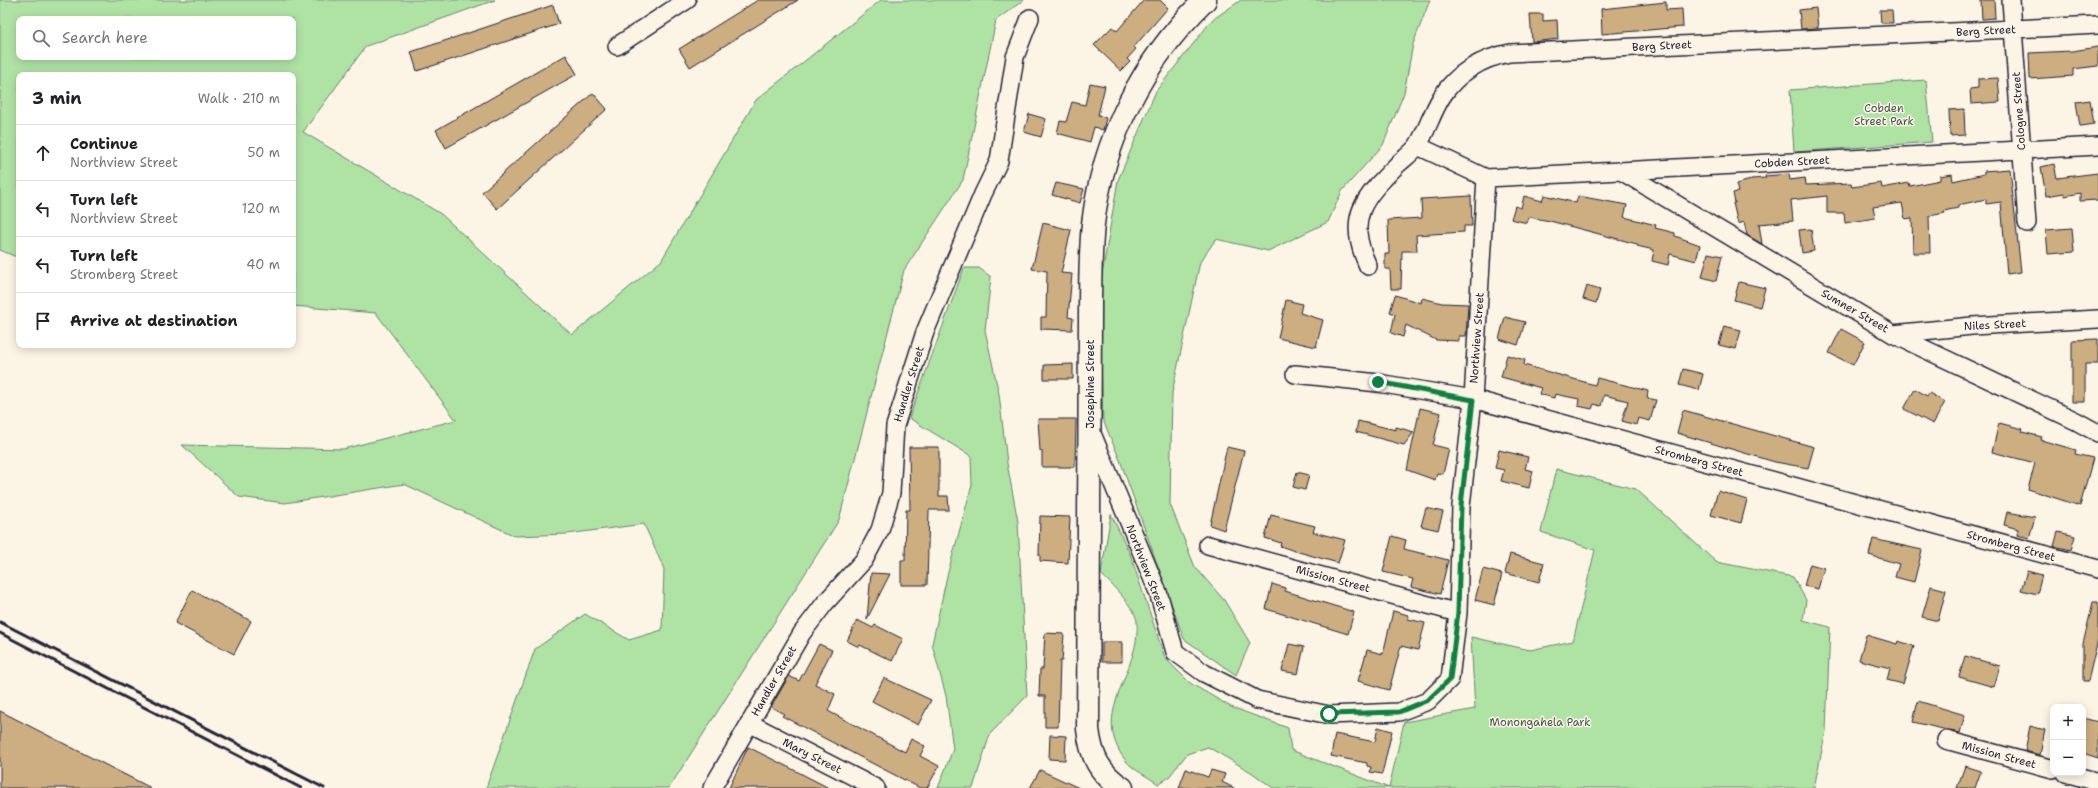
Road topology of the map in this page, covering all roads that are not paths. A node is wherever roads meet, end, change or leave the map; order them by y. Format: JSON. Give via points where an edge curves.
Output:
{"nodes":[{"id":1,"x":687,"y":0,"type":"edge"},
{"id":2,"x":1205,"y":0,"type":"edge"},
{"id":3,"x":2010,"y":0,"type":"edge"},
{"id":4,"x":1030,"y":18,"type":"dead end"},
{"id":5,"x":2098,"y":26,"type":"edge"},
{"id":6,"x":2014,"y":30,"type":"junction"},
{"id":7,"x":617,"y":46,"type":"dead end"},
{"id":8,"x":1418,"y":146,"type":"junction"},
{"id":9,"x":2098,"y":146,"type":"edge"},
{"id":10,"x":2022,"y":150,"type":"junction"},
{"id":11,"x":1621,"y":171,"type":"junction"},
{"id":12,"x":1486,"y":178,"type":"junction"},
{"id":13,"x":2027,"y":223,"type":"dead end"},
{"id":14,"x":1368,"y":266,"type":"dead end"},
{"id":15,"x":2098,"y":320,"type":"edge"},
{"id":16,"x":1893,"y":334,"type":"junction"},
{"id":17,"x":1295,"y":374,"type":"dead end"},
{"id":18,"x":1473,"y":400,"type":"junction"},
{"id":19,"x":2098,"y":420,"type":"edge"},
{"id":20,"x":2076,"y":421,"type":"junction"},
{"id":21,"x":1090,"y":427,"type":"junction"},
{"id":22,"x":2098,"y":433,"type":"edge"},
{"id":23,"x":1208,"y":546,"type":"dead end"},
{"id":24,"x":2098,"y":569,"type":"edge"},
{"id":25,"x":1458,"y":612,"type":"junction"},
{"id":26,"x":749,"y":724,"type":"junction"},
{"id":27,"x":1946,"y":740,"type":"dead end"},
{"id":28,"x":2050,"y":769,"type":"edge"},
{"id":29,"x":2077,"y":776,"type":"edge"},
{"id":30,"x":2098,"y":782,"type":"edge"},
{"id":31,"x":712,"y":788,"type":"edge"},
{"id":32,"x":876,"y":788,"type":"edge"},
{"id":33,"x":1122,"y":788,"type":"edge"}],
"edges":[{"from":1,"to":7,"type":"street"},
{"from":2,"to":21,"type":"street","name":"Josephine Street","via":[[1168,41],[1137,87],[1115,134],[1101,178],[1090,250]]},
{"from":3,"to":6,"type":"street","name":"Cologne Street"},
{"from":4,"to":26,"type":"street","name":"Handler Street","via":[[1015,57],[1000,161],[983,194],[925,332],[895,426],[891,493],[880,530],[864,560],[802,633]]},
{"from":5,"to":6,"type":"street","name":"Berg Street"},
{"from":6,"to":8,"type":"street","name":"Berg Street","via":[[1518,53],[1490,57],[1456,79],[1441,98]]},
{"from":6,"to":10,"type":"street","name":"Cologne Street"},
{"from":8,"to":12,"type":"street"},
{"from":8,"to":14,"type":"street","name":"Berg Street","via":[[1377,185],[1363,203],[1357,226],[1359,248]]},
{"from":9,"to":10,"type":"street","name":"Cobden Street"},
{"from":10,"to":11,"type":"street","name":"Cobden Street"},
{"from":10,"to":13,"type":"street","name":"Cologne Street"},
{"from":11,"to":12,"type":"street","name":"Cobden Street"},
{"from":11,"to":16,"type":"street","name":"Sumner Street"},
{"from":12,"to":18,"type":"street","name":"Northview Street"},
{"from":15,"to":16,"type":"street","name":"Niles Street","via":[[1972,326]]},
{"from":16,"to":20,"type":"street","name":"Sumner Street"},
{"from":17,"to":18,"type":"street","name":"Stromberg Street","via":[[1378,382]]},
{"from":18,"to":24,"type":"street","name":"Stromberg Street"},
{"from":18,"to":25,"type":"street","name":"Northview Street","via":[[1461,506]]},
{"from":19,"to":20,"type":"street"},
{"from":20,"to":22,"type":"street","name":"Sumner Street"},
{"from":21,"to":25,"type":"street","name":"Northview Street","via":[[1158,592],[1175,652],[1204,673],[1257,700],[1329,714],[1399,712],[1428,700],[1450,679]]},
{"from":21,"to":33,"type":"street","name":"Josephine Street","via":[[1090,742],[1100,768],[1108,778]]},
{"from":23,"to":25,"type":"street","name":"Mission Street"},
{"from":26,"to":31,"type":"street","name":"Handler Street"},
{"from":26,"to":32,"type":"street","name":"Mary Street"},
{"from":27,"to":28,"type":"street","name":"Mission Street"},
{"from":29,"to":30,"type":"street"}]}
